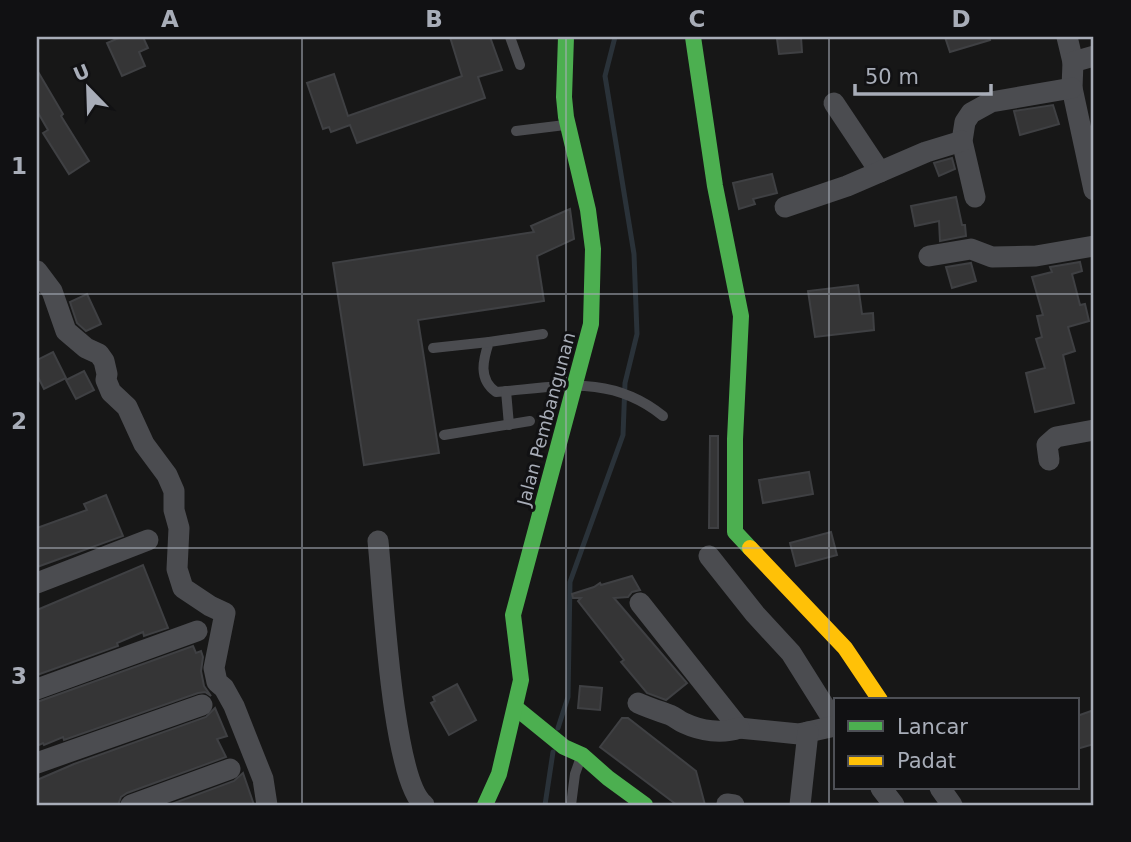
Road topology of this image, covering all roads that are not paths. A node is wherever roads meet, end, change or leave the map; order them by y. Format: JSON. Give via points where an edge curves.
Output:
{"nodes":[{"id":1,"x":510,"y":37,"type":"edge"},
{"id":2,"x":566,"y":37,"type":"edge"},
{"id":3,"x":693,"y":37,"type":"edge"},
{"id":4,"x":1067,"y":37,"type":"edge"},
{"id":5,"x":1094,"y":56,"type":"edge"},
{"id":6,"x":1073,"y":62,"type":"junction"},
{"id":7,"x":520,"y":65,"type":"dead end"},
{"id":8,"x":1072,"y":88,"type":"junction"},
{"id":9,"x":834,"y":103,"type":"dead end"},
{"id":10,"x":568,"y":125,"type":"junction"},
{"id":11,"x":516,"y":131,"type":"dead end"},
{"id":12,"x":962,"y":141,"type":"junction"},
{"id":13,"x":880,"y":172,"type":"junction"},
{"id":14,"x":1094,"y":190,"type":"edge"},
{"id":15,"x":975,"y":197,"type":"dead end"},
{"id":16,"x":785,"y":207,"type":"dead end"},
{"id":17,"x":1094,"y":246,"type":"edge"},
{"id":18,"x":929,"y":256,"type":"dead end"},
{"id":19,"x":37,"y":271,"type":"edge"},
{"id":20,"x":543,"y":334,"type":"dead end"},
{"id":21,"x":489,"y":342,"type":"junction"},
{"id":22,"x":433,"y":348,"type":"dead end"},
{"id":23,"x":576,"y":384,"type":"junction"},
{"id":24,"x":506,"y":391,"type":"junction"},
{"id":25,"x":663,"y":416,"type":"dead end"},
{"id":26,"x":530,"y":421,"type":"dead end"},
{"id":27,"x":509,"y":425,"type":"junction"},
{"id":28,"x":1094,"y":430,"type":"edge"},
{"id":29,"x":444,"y":435,"type":"dead end"},
{"id":30,"x":1049,"y":460,"type":"dead end"},
{"id":31,"x":148,"y":541,"type":"dead end"},
{"id":32,"x":379,"y":541,"type":"dead end"},
{"id":33,"x":709,"y":556,"type":"dead end"},
{"id":34,"x":37,"y":583,"type":"edge"},
{"id":35,"x":640,"y":603,"type":"dead end"},
{"id":36,"x":197,"y":631,"type":"dead end"},
{"id":37,"x":37,"y":689,"type":"edge"},
{"id":38,"x":879,"y":698,"type":"edge"},
{"id":39,"x":639,"y":703,"type":"dead end"},
{"id":40,"x":202,"y":705,"type":"dead end"},
{"id":41,"x":514,"y":713,"type":"junction"},
{"id":42,"x":834,"y":722,"type":"edge"},
{"id":43,"x":834,"y":724,"type":"edge"},
{"id":44,"x":739,"y":728,"type":"junction"},
{"id":45,"x":808,"y":732,"type":"junction"},
{"id":46,"x":560,"y":752,"type":"junction"},
{"id":47,"x":582,"y":755,"type":"junction"},
{"id":48,"x":37,"y":763,"type":"edge"},
{"id":49,"x":230,"y":769,"type":"dead end"},
{"id":50,"x":586,"y":782,"type":"junction"},
{"id":51,"x":883,"y":790,"type":"edge"},
{"id":52,"x":941,"y":790,"type":"edge"},
{"id":53,"x":489,"y":804,"type":"edge"},
{"id":54,"x":131,"y":805,"type":"edge"},
{"id":55,"x":267,"y":805,"type":"edge"},
{"id":56,"x":424,"y":805,"type":"edge"},
{"id":57,"x":571,"y":805,"type":"edge"},
{"id":58,"x":618,"y":805,"type":"edge"},
{"id":59,"x":645,"y":805,"type":"edge"},
{"id":60,"x":800,"y":805,"type":"edge"},
{"id":61,"x":894,"y":805,"type":"edge"},
{"id":62,"x":952,"y":805,"type":"edge"}],
"edges":[{"from":1,"to":7,"type":"lane"},
{"from":2,"to":10,"type":"street","name":"Jalan Pembangunan"},
{"from":3,"to":38,"type":"street","via":[[715,186],[741,316],[734,532],[845,648]]},
{"from":4,"to":6,"type":"street"},
{"from":5,"to":6,"type":"street"},
{"from":6,"to":8,"type":"street"},
{"from":8,"to":12,"type":"street","via":[[991,102],[971,113]]},
{"from":8,"to":14,"type":"street"},
{"from":9,"to":13,"type":"street"},
{"from":10,"to":11,"type":"lane"},
{"from":10,"to":23,"type":"street","name":"Jalan Pembangunan","via":[[593,250],[591,324]]},
{"from":12,"to":13,"type":"street"},
{"from":12,"to":15,"type":"street"},
{"from":13,"to":16,"type":"street"},
{"from":17,"to":18,"type":"street","via":[[1036,256],[992,257],[971,249]]},
{"from":19,"to":55,"type":"street","via":[[52,292],[66,331],[104,361],[111,392],[127,407],[174,491],[179,528],[177,569],[183,588],[225,613],[214,668],[217,682],[234,706],[263,779]]},
{"from":20,"to":21,"type":"lane"},
{"from":21,"to":22,"type":"lane"},
{"from":21,"to":24,"type":"lane","via":[[483,376],[496,392]]},
{"from":23,"to":24,"type":"lane"},
{"from":23,"to":25,"type":"lane","via":[[631,395]]},
{"from":23,"to":41,"type":"street","name":"Jalan Pembangunan","via":[[516,597],[514,634],[521,680]]},
{"from":24,"to":27,"type":"lane"},
{"from":26,"to":27,"type":"lane"},
{"from":27,"to":29,"type":"lane"},
{"from":28,"to":30,"type":"street","via":[[1055,437],[1047,445]]},
{"from":31,"to":34,"type":"street"},
{"from":32,"to":56,"type":"street","via":[[395,718],[412,787]]},
{"from":33,"to":42,"type":"street","via":[[791,653]]},
{"from":35,"to":44,"type":"street"},
{"from":36,"to":37,"type":"street"},
{"from":39,"to":44,"type":"street","via":[[702,728],[729,732]]},
{"from":40,"to":48,"type":"street"},
{"from":41,"to":46,"type":"street"},
{"from":41,"to":53,"type":"street","name":"Jalan Pembangunan"},
{"from":43,"to":45,"type":"street"},
{"from":44,"to":45,"type":"street"},
{"from":45,"to":60,"type":"street"},
{"from":46,"to":47,"type":"street"},
{"from":46,"to":50,"type":"street"},
{"from":47,"to":50,"type":"lane"},
{"from":47,"to":59,"type":"street"},
{"from":49,"to":54,"type":"street"},
{"from":50,"to":57,"type":"lane"},
{"from":50,"to":58,"type":"street"},
{"from":51,"to":61,"type":"street"},
{"from":52,"to":62,"type":"street"}]}
